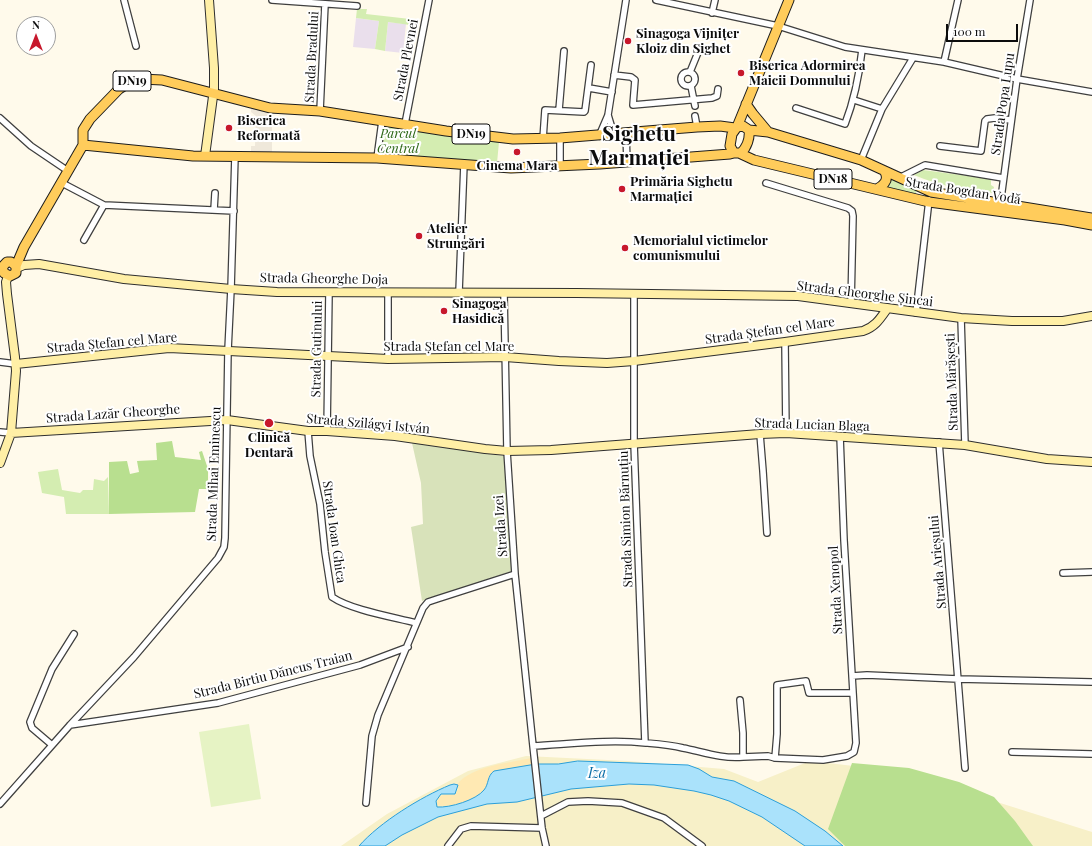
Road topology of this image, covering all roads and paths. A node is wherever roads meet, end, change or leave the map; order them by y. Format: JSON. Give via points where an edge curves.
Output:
{"nodes":[{"id":1,"x":124,"y":0,"type":"edge"},
{"id":2,"x":209,"y":0,"type":"edge"},
{"id":3,"x":272,"y":0,"type":"edge"},
{"id":4,"x":428,"y":0,"type":"edge"},
{"id":5,"x":626,"y":0,"type":"edge"},
{"id":6,"x":656,"y":0,"type":"edge"},
{"id":7,"x":715,"y":0,"type":"edge"},
{"id":8,"x":789,"y":0,"type":"edge"},
{"id":9,"x":958,"y":0,"type":"edge"},
{"id":10,"x":1030,"y":0,"type":"edge"},
{"id":11,"x":325,"y":4,"type":"junction"},
{"id":12,"x":357,"y":6,"type":"dead end"},
{"id":13,"x":712,"y":13,"type":"junction"},
{"id":14,"x":778,"y":26,"type":"junction"},
{"id":15,"x":136,"y":46,"type":"dead end"},
{"id":16,"x":564,"y":50,"type":"dead end"},
{"id":17,"x":699,"y":50,"type":"dead end"},
{"id":18,"x":862,"y":50,"type":"junction"},
{"id":19,"x":913,"y":58,"type":"junction"},
{"id":20,"x":944,"y":62,"type":"junction"},
{"id":21,"x":591,"y":65,"type":"dead end"},
{"id":22,"x":690,"y":72,"type":"junction"},
{"id":23,"x":614,"y":74,"type":"junction"},
{"id":24,"x":1017,"y":79,"type":"junction"},
{"id":25,"x":691,"y":86,"type":"junction"},
{"id":26,"x":589,"y":88,"type":"junction"},
{"id":27,"x":718,"y":89,"type":"dead end"},
{"id":28,"x":612,"y":92,"type":"junction"},
{"id":29,"x":1092,"y":92,"type":"edge"},
{"id":30,"x":214,"y":94,"type":"junction"},
{"id":31,"x":854,"y":100,"type":"junction"},
{"id":32,"x":694,"y":103,"type":"junction"},
{"id":33,"x":746,"y":104,"type":"junction"},
{"id":34,"x":796,"y":108,"type":"dead end"},
{"id":35,"x":882,"y":109,"type":"junction"},
{"id":36,"x":559,"y":110,"type":"junction"},
{"id":37,"x":320,"y":111,"type":"junction"},
{"id":38,"x":608,"y":115,"type":"junction"},
{"id":39,"x":695,"y":116,"type":"dead end"},
{"id":40,"x":0,"y":118,"type":"edge"},
{"id":41,"x":1012,"y":120,"type":"junction"},
{"id":42,"x":382,"y":121,"type":"junction"},
{"id":43,"x":405,"y":124,"type":"junction"},
{"id":44,"x":697,"y":127,"type":"junction"},
{"id":45,"x":736,"y":127,"type":"junction"},
{"id":46,"x":748,"y":129,"type":"junction"},
{"id":47,"x":768,"y":132,"type":"junction"},
{"id":48,"x":621,"y":133,"type":"junction"},
{"id":49,"x":599,"y":136,"type":"junction"},
{"id":50,"x":560,"y":138,"type":"junction"},
{"id":51,"x":543,"y":139,"type":"junction"},
{"id":52,"x":83,"y":145,"type":"junction"},
{"id":53,"x":940,"y":146,"type":"dead end"},
{"id":54,"x":737,"y":153,"type":"junction"},
{"id":55,"x":205,"y":156,"type":"junction"},
{"id":56,"x":235,"y":156,"type":"junction"},
{"id":57,"x":376,"y":158,"type":"junction"},
{"id":58,"x":862,"y":160,"type":"junction"},
{"id":59,"x":627,"y":162,"type":"junction"},
{"id":60,"x":464,"y":164,"type":"junction"},
{"id":61,"x":560,"y":167,"type":"junction"},
{"id":62,"x":68,"y":171,"type":"junction"},
{"id":63,"x":885,"y":172,"type":"junction"},
{"id":64,"x":899,"y":178,"type":"junction"},
{"id":65,"x":1004,"y":178,"type":"junction"},
{"id":66,"x":62,"y":183,"type":"junction"},
{"id":67,"x":766,"y":183,"type":"dead end"},
{"id":68,"x":877,"y":189,"type":"junction"},
{"id":69,"x":931,"y":192,"type":"junction"},
{"id":70,"x":215,"y":193,"type":"dead end"},
{"id":71,"x":929,"y":202,"type":"junction"},
{"id":72,"x":104,"y":206,"type":"junction"},
{"id":73,"x":1000,"y":207,"type":"junction"},
{"id":74,"x":214,"y":210,"type":"junction"},
{"id":75,"x":234,"y":210,"type":"junction"},
{"id":76,"x":1092,"y":218,"type":"edge"},
{"id":77,"x":1092,"y":226,"type":"edge"},
{"id":78,"x":84,"y":240,"type":"dead end"},
{"id":79,"x":24,"y":247,"type":"junction"},
{"id":80,"x":17,"y":267,"type":"junction"},
{"id":81,"x":4,"y":270,"type":"edge"},
{"id":82,"x":232,"y":289,"type":"junction"},
{"id":83,"x":329,"y":292,"type":"junction"},
{"id":84,"x":388,"y":292,"type":"junction"},
{"id":85,"x":459,"y":292,"type":"junction"},
{"id":86,"x":504,"y":293,"type":"junction"},
{"id":87,"x":634,"y":294,"type":"junction"},
{"id":88,"x":852,"y":304,"type":"junction"},
{"id":89,"x":887,"y":309,"type":"junction"},
{"id":90,"x":916,"y":313,"type":"junction"},
{"id":91,"x":1092,"y":316,"type":"edge"},
{"id":92,"x":961,"y":318,"type":"junction"},
{"id":93,"x":785,"y":342,"type":"junction"},
{"id":94,"x":228,"y":350,"type":"junction"},
{"id":95,"x":328,"y":355,"type":"junction"},
{"id":96,"x":505,"y":357,"type":"junction"},
{"id":97,"x":388,"y":359,"type":"junction"},
{"id":98,"x":634,"y":361,"type":"junction"},
{"id":99,"x":0,"y":362,"type":"edge"},
{"id":100,"x":16,"y":364,"type":"junction"},
{"id":101,"x":227,"y":420,"type":"junction"},
{"id":102,"x":308,"y":431,"type":"junction"},
{"id":103,"x":327,"y":431,"type":"junction"},
{"id":104,"x":0,"y":432,"type":"edge"},
{"id":105,"x":11,"y":433,"type":"junction"},
{"id":106,"x":786,"y":433,"type":"junction"},
{"id":107,"x":760,"y":434,"type":"junction"},
{"id":108,"x":840,"y":436,"type":"junction"},
{"id":109,"x":939,"y":442,"type":"junction"},
{"id":110,"x":634,"y":443,"type":"junction"},
{"id":111,"x":965,"y":445,"type":"junction"},
{"id":112,"x":507,"y":451,"type":"junction"},
{"id":113,"x":1092,"y":462,"type":"edge"},
{"id":114,"x":0,"y":463,"type":"edge"},
{"id":115,"x":766,"y":533,"type":"dead end"},
{"id":116,"x":1092,"y":572,"type":"edge"},
{"id":117,"x":1063,"y":573,"type":"dead end"},
{"id":118,"x":515,"y":574,"type":"junction"},
{"id":119,"x":416,"y":623,"type":"junction"},
{"id":120,"x":74,"y":634,"type":"dead end"},
{"id":121,"x":408,"y":647,"type":"junction"},
{"id":122,"x":852,"y":676,"type":"junction"},
{"id":123,"x":958,"y":679,"type":"junction"},
{"id":124,"x":1092,"y":682,"type":"edge"},
{"id":125,"x":853,"y":692,"type":"junction"},
{"id":126,"x":740,"y":700,"type":"dead end"},
{"id":127,"x":70,"y":725,"type":"junction"},
{"id":128,"x":645,"y":743,"type":"junction"},
{"id":129,"x":52,"y":745,"type":"junction"},
{"id":130,"x":533,"y":746,"type":"junction"},
{"id":131,"x":1012,"y":752,"type":"dead end"},
{"id":132,"x":1092,"y":754,"type":"edge"},
{"id":133,"x":743,"y":757,"type":"junction"},
{"id":134,"x":775,"y":758,"type":"junction"},
{"id":135,"x":965,"y":768,"type":"dead end"},
{"id":136,"x":366,"y":803,"type":"dead end"},
{"id":137,"x":0,"y":804,"type":"edge"},
{"id":138,"x":540,"y":816,"type":"junction"},
{"id":139,"x":542,"y":828,"type":"junction"},
{"id":140,"x":448,"y":846,"type":"edge"},
{"id":141,"x":546,"y":846,"type":"edge"},
{"id":142,"x":702,"y":846,"type":"edge"}],
"edges":[{"from":1,"to":15,"type":"street"},
{"from":2,"to":30,"type":"main road"},
{"from":3,"to":11,"type":"street","name":"Strada Bradului"},
{"from":4,"to":43,"type":"street","name":"Strada Plevnei"},
{"from":5,"to":23,"type":"street"},
{"from":6,"to":13,"type":"street"},
{"from":7,"to":13,"type":"street"},
{"from":8,"to":14,"type":"main road"},
{"from":9,"to":20,"type":"street"},
{"from":10,"to":24,"type":"street","name":"Strada Popa Lupu"},
{"from":11,"to":12,"type":"street","name":"Strada Bradului"},
{"from":11,"to":37,"type":"street","name":"Strada Bradului"},
{"from":13,"to":14,"type":"street"},
{"from":14,"to":18,"type":"street","via":[[844,47]]},
{"from":14,"to":33,"type":"main road"},
{"from":16,"to":36,"type":"street"},
{"from":17,"to":22,"type":"street"},
{"from":18,"to":19,"type":"street"},
{"from":18,"to":31,"type":"street"},
{"from":19,"to":20,"type":"street"},
{"from":19,"to":35,"type":"street"},
{"from":20,"to":24,"type":"street"},
{"from":21,"to":26,"type":"street"},
{"from":22,"to":25,"type":"street","via":[[695,76],[695,82]]},
{"from":22,"to":25,"type":"street","via":[[682,75],[681,81],[685,86]]},
{"from":23,"to":28,"type":"street"},
{"from":23,"to":32,"type":"street","via":[[635,80],[633,105]]},
{"from":24,"to":29,"type":"street"},
{"from":24,"to":41,"type":"street","name":"Strada Popa Lupu"},
{"from":25,"to":32,"type":"street"},
{"from":26,"to":28,"type":"street"},
{"from":26,"to":36,"type":"street","via":[[584,112]]},
{"from":27,"to":32,"type":"street","via":[[716,96]]},
{"from":28,"to":38,"type":"street"},
{"from":30,"to":37,"type":"main road","number":"DN19","via":[[270,108]]},
{"from":30,"to":52,"type":"main road","number":"DN19","via":[[152,78],[135,80],[119,89],[90,119],[83,130]]},
{"from":30,"to":55,"type":"main road"},
{"from":31,"to":34,"type":"street","via":[[845,124]]},
{"from":31,"to":35,"type":"street"},
{"from":33,"to":45,"type":"main road"},
{"from":33,"to":46,"type":"main road"},
{"from":33,"to":47,"type":"main road"},
{"from":35,"to":58,"type":"street"},
{"from":36,"to":51,"type":"street","via":[[545,110]]},
{"from":37,"to":42,"type":"main road","number":"DN19"},
{"from":38,"to":48,"type":"street","via":[[611,125]]},
{"from":38,"to":49,"type":"street"},
{"from":39,"to":44,"type":"street"},
{"from":40,"to":62,"type":"street","via":[[31,146]]},
{"from":41,"to":53,"type":"street","via":[[990,118],[985,121],[981,151]]},
{"from":41,"to":65,"type":"street","name":"Strada Popa Lupu"},
{"from":42,"to":43,"type":"main road","number":"DN19"},
{"from":42,"to":57,"type":"street"},
{"from":43,"to":51,"type":"main road","number":"DN19","via":[[513,139]]},
{"from":44,"to":45,"type":"main road","number":"DN19"},
{"from":44,"to":48,"type":"main road","number":"DN19"},
{"from":45,"to":46,"type":"main road","via":[[743,126]]},
{"from":45,"to":54,"type":"main road","via":[[730,148]]},
{"from":46,"to":47,"type":"main road","number":"DN18"},
{"from":46,"to":54,"type":"main road","via":[[749,136],[745,149]]},
{"from":47,"to":58,"type":"main road","number":"DN18"},
{"from":48,"to":49,"type":"main road","number":"DN19"},
{"from":48,"to":59,"type":"street"},
{"from":49,"to":50,"type":"main road","number":"DN19"},
{"from":50,"to":51,"type":"main road","number":"DN19"},
{"from":50,"to":61,"type":"street"},
{"from":52,"to":55,"type":"main road","number":"DN19"},
{"from":52,"to":62,"type":"main road","number":"DN19"},
{"from":54,"to":59,"type":"main road","name":"Strada Bogdan Vodă","number":"DN19"},
{"from":54,"to":68,"type":"main road","name":"Strada Bogdan Vodă","number":"DN18","via":[[754,160]]},
{"from":55,"to":56,"type":"main road","number":"DN19"},
{"from":56,"to":57,"type":"main road","number":"DN19"},
{"from":56,"to":75,"type":"street","name":"Strada Mihai Eminescu"},
{"from":57,"to":60,"type":"main road","number":"DN19"},
{"from":58,"to":63,"type":"main road","name":"Strada Bogdan Vodă","number":"DN18"},
{"from":59,"to":61,"type":"main road","name":"Strada Bogdan Vodă","number":"DN19"},
{"from":60,"to":61,"type":"main road","number":"DN19","via":[[511,168]]},
{"from":60,"to":85,"type":"street"},
{"from":62,"to":66,"type":"main road","number":"DN19"},
{"from":63,"to":64,"type":"main road","name":"Strada Bogdan Vodă","number":"DN18"},
{"from":63,"to":68,"type":"main road","via":[[886,181]]},
{"from":64,"to":65,"type":"street","via":[[925,165]]},
{"from":64,"to":69,"type":"main road","name":"Strada Bogdan Vodă","number":"DN18"},
{"from":65,"to":73,"type":"street","name":"Strada Popa Lupu"},
{"from":66,"to":72,"type":"street"},
{"from":66,"to":79,"type":"main road","number":"DN19"},
{"from":67,"to":88,"type":"street","via":[[852,211]]},
{"from":68,"to":71,"type":"main road","name":"Strada Bogdan Vodă","number":"DN18"},
{"from":69,"to":71,"type":"street"},
{"from":69,"to":73,"type":"main road","name":"Strada Bogdan Vodă","number":"DN18"},
{"from":70,"to":74,"type":"street"},
{"from":71,"to":73,"type":"main road","name":"Strada Bogdan Vodă","number":"DN18"},
{"from":71,"to":90,"type":"street"},
{"from":72,"to":74,"type":"street"},
{"from":72,"to":78,"type":"street"},
{"from":73,"to":76,"type":"main road","name":"Strada Bogdan Vodă","number":"DN18"},
{"from":73,"to":77,"type":"main road","name":"Strada Bogdan Vodă","number":"DN18"},
{"from":74,"to":75,"type":"street"},
{"from":75,"to":82,"type":"street","name":"Strada Mihai Eminescu"},
{"from":79,"to":80,"type":"main road","number":"DN19"},
{"from":79,"to":81,"type":"main road","number":"DN19"},
{"from":80,"to":81,"type":"main road","via":[[11,262]]},
{"from":80,"to":81,"type":"main road","number":"DN19","via":[[14,275]]},
{"from":80,"to":82,"type":"main road","name":"Strada Gheorghe Doja","via":[[40,264],[124,279]]},
{"from":81,"to":100,"type":"main road"},
{"from":82,"to":83,"type":"main road","name":"Strada Gheorghe Doja"},
{"from":82,"to":94,"type":"street","name":"Strada Mihai Eminescu"},
{"from":83,"to":84,"type":"main road","name":"Strada Gheorghe Doja"},
{"from":83,"to":95,"type":"street","name":"Strada Gutinului"},
{"from":84,"to":85,"type":"main road","name":"Strada Gheorghe Doja"},
{"from":84,"to":97,"type":"street"},
{"from":85,"to":86,"type":"main road","name":"Strada Gheorghe Doja"},
{"from":86,"to":87,"type":"main road","name":"Strada Gheorghe Doja"},
{"from":86,"to":96,"type":"street","name":"Strada Izei"},
{"from":87,"to":88,"type":"main road","name":"Strada Gheorghe Șincai","via":[[798,296]]},
{"from":87,"to":98,"type":"street","name":"Strada Simion Bărnuțiu"},
{"from":88,"to":89,"type":"main road","name":"Strada Gheorghe Șincai"},
{"from":89,"to":90,"type":"main road","name":"Strada Gheorghe Șincai"},
{"from":89,"to":93,"type":"main road","name":"Strada Ștefan cel Mare","via":[[876,324],[863,331]]},
{"from":90,"to":92,"type":"main road","name":"Strada Gheorghe Șincai"},
{"from":91,"to":92,"type":"main road","name":"Strada Gheorghe Șincai","via":[[1063,321]]},
{"from":92,"to":111,"type":"street","name":"Strada Mărășești"},
{"from":93,"to":98,"type":"main road","name":"Strada Ștefan cel Mare"},
{"from":93,"to":106,"type":"street"},
{"from":94,"to":95,"type":"main road","name":"Strada Ștefan cel Mare"},
{"from":94,"to":100,"type":"main road","name":"Strada Ștefan cel Mare","via":[[169,348]]},
{"from":94,"to":101,"type":"street","name":"Strada Mihai Eminescu"},
{"from":95,"to":97,"type":"main road","name":"Strada Ștefan cel Mare"},
{"from":95,"to":103,"type":"street","name":"Strada Gutinului"},
{"from":96,"to":97,"type":"main road","name":"Strada Ștefan cel Mare"},
{"from":96,"to":98,"type":"main road","name":"Strada Ștefan cel Mare","via":[[607,363]]},
{"from":96,"to":112,"type":"street","name":"Strada Izei"},
{"from":98,"to":110,"type":"street","name":"Strada Simion Bărnuțiu"},
{"from":99,"to":100,"type":"street","name":"Strada Ștefan cel Mare"},
{"from":100,"to":105,"type":"main road"},
{"from":101,"to":102,"type":"main road","name":"Strada Szilágyi István"},
{"from":101,"to":105,"type":"main road","name":"Strada Lazăr Gheorghe"},
{"from":101,"to":127,"type":"street","name":"Strada Mihai Eminescu","via":[[224,547],[218,558],[134,657]]},
{"from":102,"to":103,"type":"main road","name":"Strada Szilágyi István"},
{"from":102,"to":119,"type":"street","name":"Strada Ioan Ghica","via":[[332,597],[368,611]]},
{"from":103,"to":112,"type":"main road","name":"Strada Szilágyi István","via":[[396,436]]},
{"from":104,"to":105,"type":"street","name":"Strada Lazăr Gheorghe"},
{"from":105,"to":114,"type":"main road"},
{"from":106,"to":107,"type":"main road","name":"Strada Lucian Blaga"},
{"from":106,"to":108,"type":"main road","name":"Strada Lucian Blaga"},
{"from":107,"to":110,"type":"main road","name":"Strada Lucian Blaga"},
{"from":107,"to":115,"type":"street"},
{"from":108,"to":109,"type":"main road","name":"Strada Lucian Blaga"},
{"from":108,"to":122,"type":"street","name":"Strada Xenopol"},
{"from":109,"to":111,"type":"main road","name":"Strada Lucian Blaga"},
{"from":109,"to":123,"type":"street","name":"Strada Arieșului"},
{"from":110,"to":112,"type":"main road","name":"Strada Lucian Blaga"},
{"from":110,"to":128,"type":"street","name":"Strada Simion Bărnuțiu"},
{"from":111,"to":113,"type":"main road","name":"Strada Lucian Blaga","via":[[1047,459]]},
{"from":112,"to":118,"type":"street","name":"Strada Izei"},
{"from":116,"to":117,"type":"street"},
{"from":118,"to":119,"type":"street","via":[[428,602]]},
{"from":118,"to":130,"type":"street","name":"Strada Izei"},
{"from":119,"to":121,"type":"street"},
{"from":120,"to":129,"type":"street","via":[[52,669],[30,722],[32,728]]},
{"from":121,"to":127,"type":"street","name":"Strada Birtiu Dăncus Traian","via":[[360,665],[218,703]]},
{"from":121,"to":136,"type":"street","via":[[372,736]]},
{"from":122,"to":123,"type":"street"},
{"from":122,"to":125,"type":"street","name":"Strada Xenopol"},
{"from":123,"to":124,"type":"street"},
{"from":123,"to":135,"type":"street","name":"Strada Arieșului"},
{"from":125,"to":134,"type":"street","name":"Strada Xenopol","via":[[856,743],[854,752],[823,760]]},
{"from":125,"to":134,"type":"street","via":[[809,693],[806,681],[777,685]]},
{"from":126,"to":133,"type":"street"},
{"from":127,"to":129,"type":"street","name":"Strada Mihai Eminescu"},
{"from":128,"to":130,"type":"street"},
{"from":128,"to":133,"type":"street","via":[[681,747],[719,757]]},
{"from":129,"to":137,"type":"street","name":"Strada Mihai Eminescu"},
{"from":130,"to":138,"type":"street","name":"Strada Izei"},
{"from":131,"to":132,"type":"street"},
{"from":133,"to":134,"type":"street"},
{"from":138,"to":139,"type":"street","name":"Strada Izei"},
{"from":138,"to":142,"type":"street","via":[[568,802],[622,804],[664,818]]},
{"from":139,"to":140,"type":"street","via":[[471,826],[461,829]]},
{"from":139,"to":141,"type":"street","name":"Strada Izei"}]}
